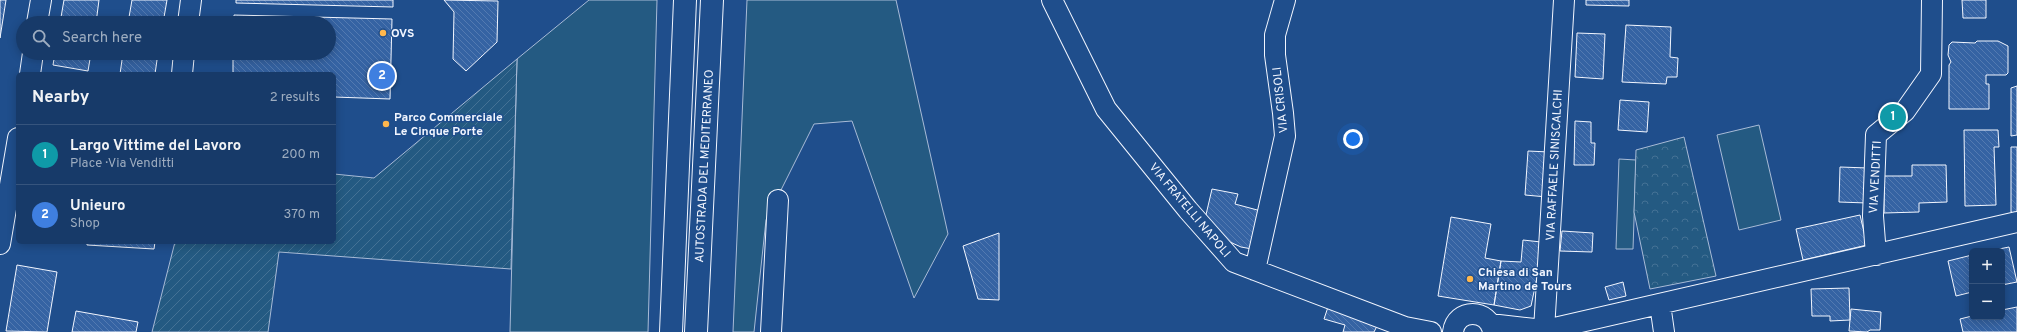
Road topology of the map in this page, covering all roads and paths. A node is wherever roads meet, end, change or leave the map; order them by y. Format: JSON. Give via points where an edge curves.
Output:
{"nodes":[{"id":1,"x":41,"y":0,"type":"edge"},
{"id":2,"x":191,"y":0,"type":"edge"},
{"id":3,"x":685,"y":0,"type":"edge"},
{"id":4,"x":712,"y":0,"type":"edge"},
{"id":5,"x":1052,"y":0,"type":"edge"},
{"id":6,"x":1285,"y":0,"type":"edge"},
{"id":7,"x":1564,"y":0,"type":"edge"},
{"id":8,"x":1932,"y":0,"type":"edge"},
{"id":9,"x":39,"y":16,"type":"edge"},
{"id":10,"x":189,"y":16,"type":"edge"},
{"id":11,"x":32,"y":60,"type":"edge"},
{"id":12,"x":183,"y":60,"type":"edge"},
{"id":13,"x":30,"y":72,"type":"edge"},
{"id":14,"x":182,"y":72,"type":"edge"},
{"id":15,"x":16,"y":143,"type":"edge"},
{"id":16,"x":6,"y":170,"type":"edge"},
{"id":17,"x":778,"y":200,"type":"dead end"},
{"id":18,"x":2017,"y":222,"type":"edge"},
{"id":19,"x":0,"y":244,"type":"edge"},
{"id":20,"x":1876,"y":255,"type":"junction"},
{"id":21,"x":1255,"y":270,"type":"junction"},
{"id":22,"x":1660,"y":304,"type":"junction"},
{"id":23,"x":1492,"y":328,"type":"edge"},
{"id":24,"x":1541,"y":331,"type":"edge"},
{"id":25,"x":671,"y":332,"type":"edge"},
{"id":26,"x":696,"y":332,"type":"edge"},
{"id":27,"x":771,"y":332,"type":"edge"},
{"id":28,"x":1431,"y":332,"type":"edge"},
{"id":29,"x":1453,"y":332,"type":"edge"},
{"id":30,"x":1664,"y":332,"type":"edge"}],
"edges":[{"from":1,"to":9,"type":"street"},
{"from":2,"to":10,"type":"street"},
{"from":3,"to":25,"type":"highway"},
{"from":4,"to":26,"type":"highway","name":"AUTOSTRADA DEL MEDITERRANEO"},
{"from":5,"to":21,"type":"street","name":"VIA FRATELLI NAPOLI","via":[[1106,109],[1234,262]]},
{"from":6,"to":21,"type":"street","name":"VIA CRISOLI","via":[[1275,35],[1284,136]]},
{"from":7,"to":24,"type":"street","name":"VIA RAFFAELE SINISCALCHI"},
{"from":8,"to":20,"type":"street","name":"VIA VENDITTI","via":[[1931,74],[1905,111],[1876,135],[1873,216]]},
{"from":11,"to":13,"type":"street"},
{"from":12,"to":14,"type":"street"},
{"from":15,"to":16,"type":"street"},
{"from":16,"to":19,"type":"street"},
{"from":17,"to":27,"type":"street"},
{"from":18,"to":20,"type":"street"},
{"from":20,"to":22,"type":"street"},
{"from":21,"to":28,"type":"street","name":"VIA FRATELLI NAPOLI","via":[[1405,327]]},
{"from":22,"to":24,"type":"street"},
{"from":22,"to":30,"type":"street"},
{"from":23,"to":24,"type":"street"},
{"from":23,"to":29,"type":"street","via":[[1481,315],[1467,314],[1456,322]]}]}
